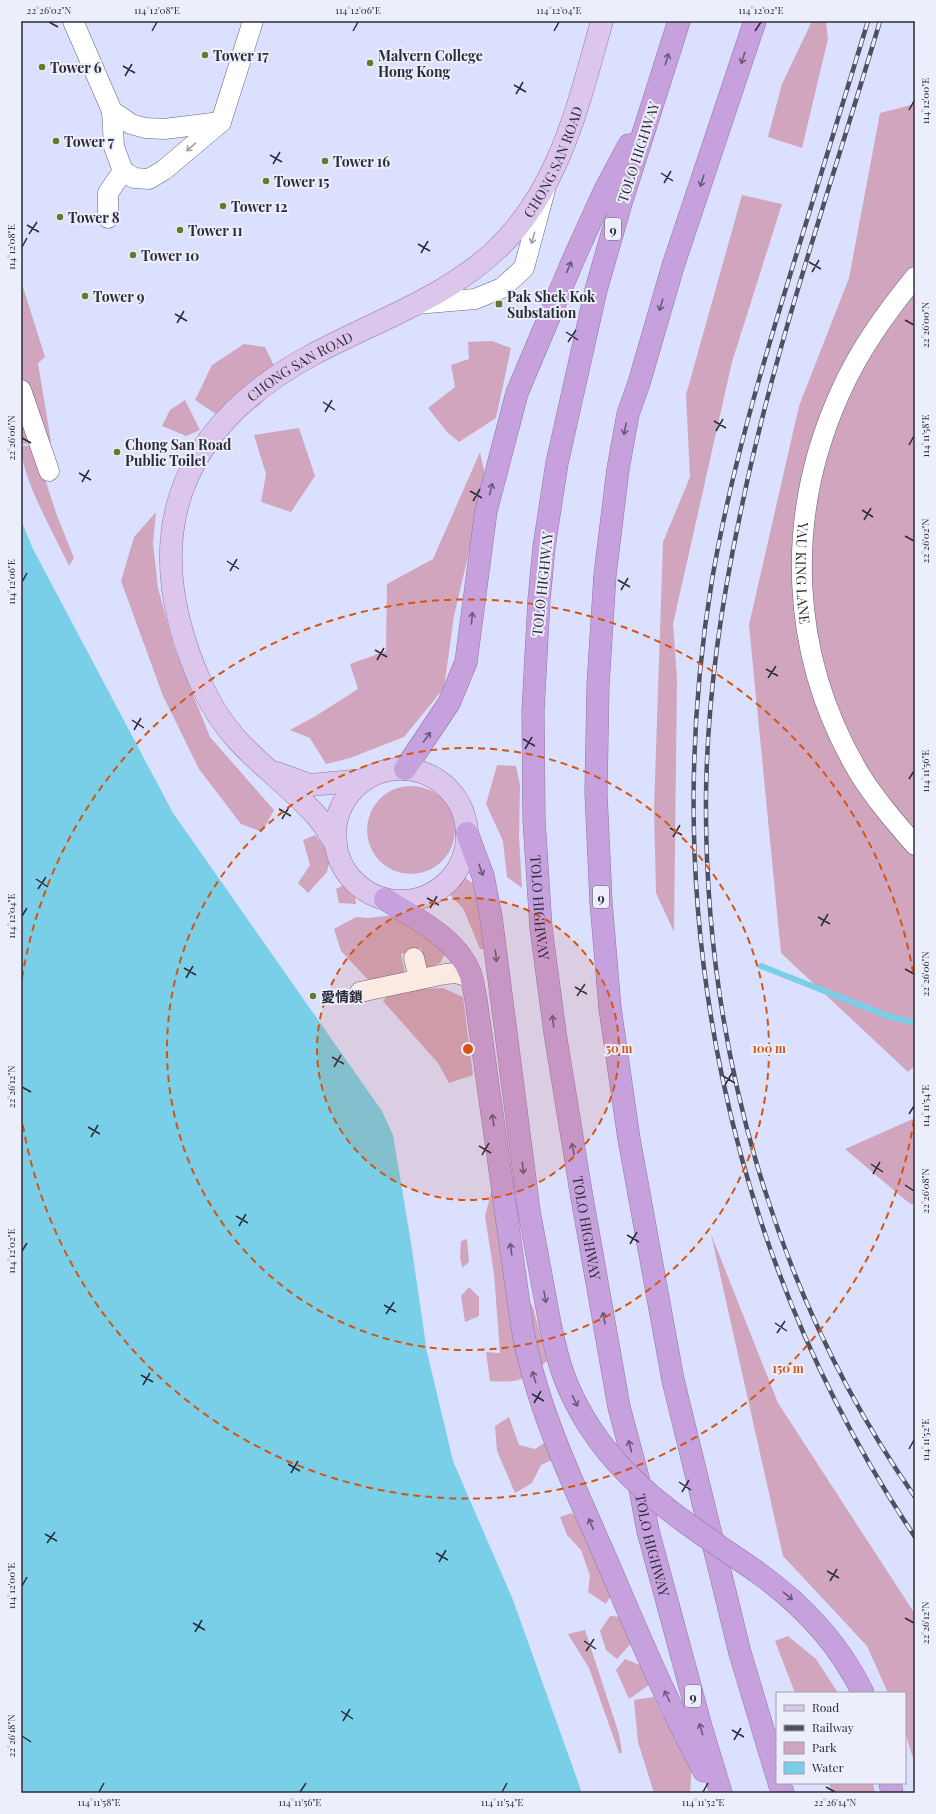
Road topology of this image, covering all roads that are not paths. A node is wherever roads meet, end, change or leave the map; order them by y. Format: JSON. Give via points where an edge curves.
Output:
{"nodes":[{"id":1,"x":73,"y":21,"type":"edge"},
{"id":2,"x":253,"y":21,"type":"edge"},
{"id":3,"x":602,"y":21,"type":"edge"},
{"id":4,"x":679,"y":21,"type":"edge"},
{"id":5,"x":755,"y":21,"type":"edge"},
{"id":6,"x":656,"y":96,"type":"junction"},
{"id":7,"x":112,"y":111,"type":"junction"},
{"id":8,"x":221,"y":122,"type":"junction"},
{"id":9,"x":123,"y":171,"type":"junction"},
{"id":10,"x":546,"y":186,"type":"junction"},
{"id":11,"x":108,"y":218,"type":"dead end"},
{"id":12,"x":915,"y":277,"type":"edge"},
{"id":13,"x":416,"y":304,"type":"junction"},
{"id":14,"x":21,"y":390,"type":"edge"},
{"id":15,"x":49,"y":471,"type":"dead end"},
{"id":16,"x":268,"y":769,"type":"junction"},
{"id":17,"x":405,"y":770,"type":"junction"},
{"id":18,"x":364,"y":780,"type":"junction"},
{"id":19,"x":467,"y":833,"type":"junction"},
{"id":20,"x":336,"y":844,"type":"junction"},
{"id":21,"x":915,"y":845,"type":"edge"},
{"id":22,"x":385,"y":899,"type":"junction"},
{"id":23,"x":414,"y":958,"type":"dead end"},
{"id":24,"x":471,"y":977,"type":"junction"},
{"id":25,"x":419,"y":980,"type":"junction"},
{"id":26,"x":360,"y":992,"type":"dead end"},
{"id":27,"x":862,"y":1692,"type":"edge"},
{"id":28,"x":776,"y":1773,"type":"edge"},
{"id":29,"x":716,"y":1793,"type":"edge"},
{"id":30,"x":721,"y":1793,"type":"edge"}],
"edges":[{"from":1,"to":7,"type":"street"},
{"from":2,"to":8,"type":"street"},
{"from":3,"to":10,"type":"main road","name":"CHONG SAN ROAD","via":[[572,124]]},
{"from":6,"to":4,"type":"highway","name":"TOLO HIGHWAY","number":"9","one_way":true},
{"from":5,"to":28,"type":"highway","number":"9","one_way":true,"via":[[673,266],[628,414],[604,575],[596,793],[601,902],[611,1016],[673,1380],[738,1646]]},
{"from":17,"to":6,"type":"highway","one_way":true,"via":[[449,703],[466,662],[486,511],[517,393],[604,192]]},
{"from":30,"to":6,"type":"highway","name":"TOLO HIGHWAY","number":"9","one_way":true,"via":[[700,1727],[648,1531],[638,1478],[619,1407],[580,1192],[555,1033],[540,928],[534,820],[533,711],[539,600],[557,463],[596,290]]},
{"from":7,"to":8,"type":"street","via":[[131,124],[145,128],[164,129]]},
{"from":7,"to":9,"type":"street","via":[[114,147]]},
{"from":8,"to":9,"type":"street","one_way":true,"via":[[164,170],[149,179],[134,178]]},
{"from":9,"to":11,"type":"street","via":[[108,193]]},
{"from":10,"to":13,"type":"main road","name":"CHONG SAN ROAD","via":[[520,224],[480,265],[458,281]]},
{"from":10,"to":13,"type":"street","one_way":true,"via":[[524,268],[502,288],[475,299]]},
{"from":12,"to":21,"type":"street","name":"YAU KING LANE","via":[[872,333],[841,391],[825,428],[810,478],[802,534],[802,580],[812,658],[837,732],[859,773],[887,814]]},
{"from":13,"to":16,"type":"main road","name":"CHONG SAN ROAD","via":[[314,354],[242,401],[204,446],[193,464],[177,505],[171,558],[172,584],[185,640],[214,708],[238,742]]},
{"from":14,"to":15,"type":"street"},
{"from":16,"to":18,"type":"main road","name":"CHONG SAN ROAD","via":[[310,785]]},
{"from":16,"to":20,"type":"main road","name":"CHONG SAN ROAD","via":[[314,812]]},
{"from":17,"to":18,"type":"main road","name":"CHONG SAN ROAD","via":[[395,769]]},
{"from":17,"to":19,"type":"main road","name":"CHONG SAN ROAD","via":[[431,777],[448,789],[460,806]]},
{"from":18,"to":20,"type":"main road","name":"CHONG SAN ROAD","via":[[341,808],[337,820]]},
{"from":19,"to":22,"type":"main road","name":"CHONG SAN ROAD","via":[[466,849],[459,868],[436,892],[418,899]]},
{"from":19,"to":27,"type":"highway","one_way":true,"bridge":true,"via":[[483,876],[491,917],[529,1211],[550,1324],[559,1361],[570,1390],[588,1425],[611,1457],[635,1483],[683,1521],[769,1581],[805,1611],[844,1658]]},
{"from":20,"to":22,"type":"main road","name":"CHONG SAN ROAD","via":[[340,859],[352,878],[370,893]]},
{"from":22,"to":24,"type":"highway","via":[[454,948]]},
{"from":23,"to":25,"type":"street"},
{"from":24,"to":25,"type":"street","via":[[449,973]]},
{"from":29,"to":24,"type":"highway","one_way":true,"via":[[685,1736],[613,1577],[565,1464],[532,1368],[521,1320]]},
{"from":25,"to":26,"type":"street"}]}
